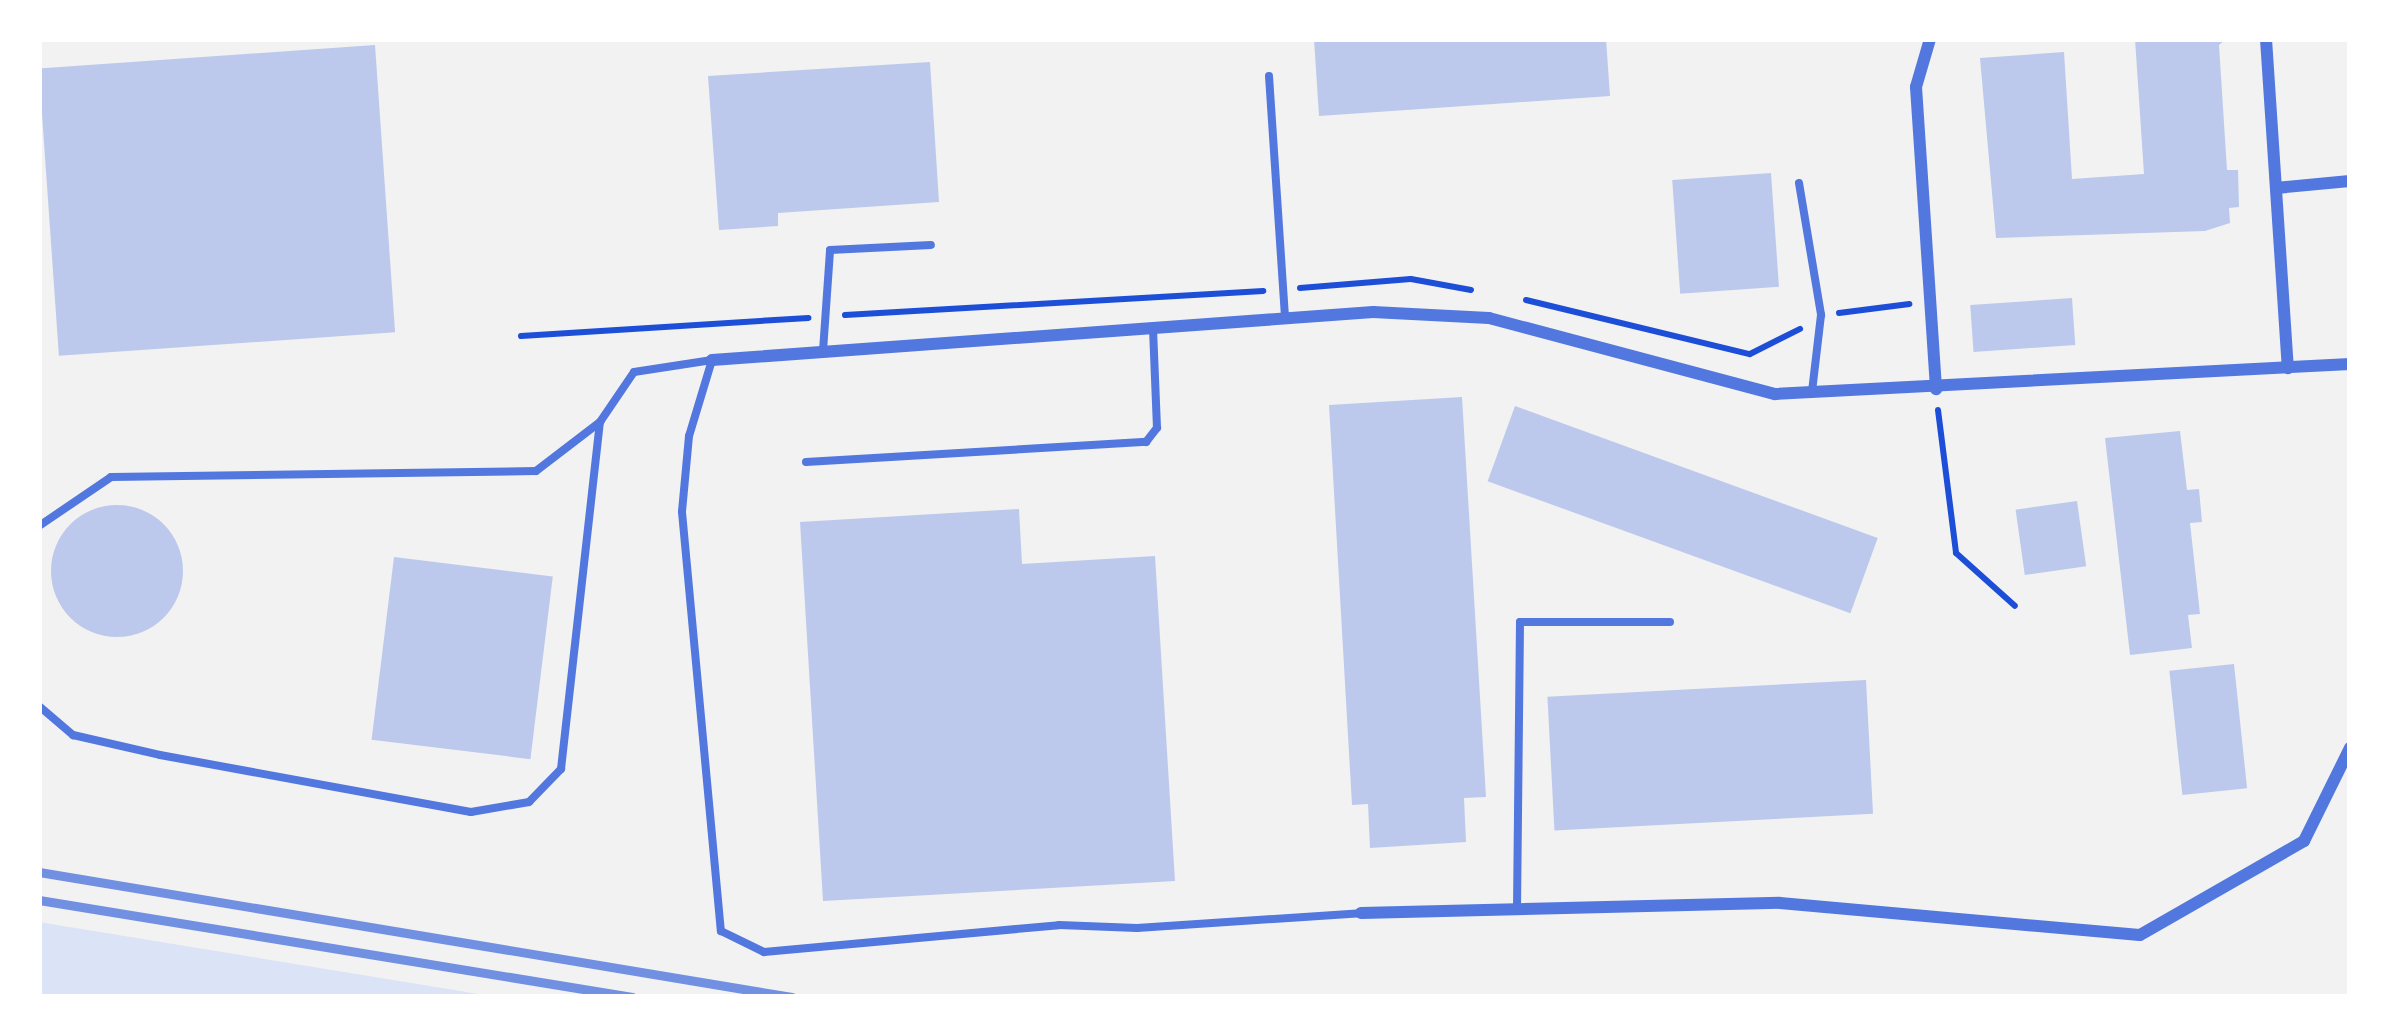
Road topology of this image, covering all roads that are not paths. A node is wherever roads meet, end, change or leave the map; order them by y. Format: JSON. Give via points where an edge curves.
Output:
{"nodes":[{"id":1,"x":1930,"y":39,"type":"edge"},
{"id":2,"x":2266,"y":39,"type":"edge"},
{"id":3,"x":1269,"y":76,"type":"dead end"},
{"id":4,"x":2350,"y":181,"type":"edge"},
{"id":5,"x":1799,"y":183,"type":"dead end"},
{"id":6,"x":2276,"y":188,"type":"junction"},
{"id":7,"x":931,"y":245,"type":"dead end"},
{"id":8,"x":1285,"y":319,"type":"junction"},
{"id":9,"x":1154,"y":328,"type":"junction"},
{"id":10,"x":823,"y":352,"type":"junction"},
{"id":11,"x":712,"y":360,"type":"junction"},
{"id":12,"x":2350,"y":364,"type":"edge"},
{"id":13,"x":2288,"y":368,"type":"junction"},
{"id":14,"x":1936,"y":389,"type":"junction"},
{"id":15,"x":1811,"y":393,"type":"junction"},
{"id":16,"x":600,"y":422,"type":"junction"},
{"id":17,"x":806,"y":462,"type":"dead end"},
{"id":18,"x":39,"y":526,"type":"edge"},
{"id":19,"x":1670,"y":622,"type":"dead end"},
{"id":20,"x":39,"y":706,"type":"edge"},
{"id":21,"x":2350,"y":748,"type":"edge"},
{"id":22,"x":1517,"y":909,"type":"junction"},
{"id":23,"x":1361,"y":913,"type":"joint"}],
"edges":[{"from":1,"to":14,"type":"street","via":[[1916,87]]},
{"from":2,"to":6,"type":"street"},
{"from":3,"to":8,"type":"lane"},
{"from":4,"to":6,"type":"street"},
{"from":5,"to":15,"type":"lane","via":[[1821,315]]},
{"from":6,"to":13,"type":"street"},
{"from":7,"to":10,"type":"lane","via":[[830,250]]},
{"from":8,"to":9,"type":"street"},
{"from":8,"to":15,"type":"street","via":[[1372,312],[1489,318],[1775,394]]},
{"from":9,"to":10,"type":"street"},
{"from":9,"to":17,"type":"lane","via":[[1157,428],[1146,442]]},
{"from":10,"to":11,"type":"street"},
{"from":11,"to":16,"type":"lane","via":[[634,372]]},
{"from":11,"to":23,"type":"lane","via":[[689,436],[682,512],[721,931],[764,952],[1059,925],[1136,928]]},
{"from":12,"to":13,"type":"street"},
{"from":13,"to":14,"type":"street"},
{"from":14,"to":15,"type":"street"},
{"from":16,"to":18,"type":"lane","via":[[536,471],[111,477]]},
{"from":16,"to":20,"type":"lane","via":[[561,769],[529,802],[471,812],[160,755],[73,735]]},
{"from":19,"to":22,"type":"lane","via":[[1520,622]]},
{"from":21,"to":22,"type":"street","via":[[2304,841],[2140,935],[1780,903]]},
{"from":22,"to":23,"type":"street"}]}
